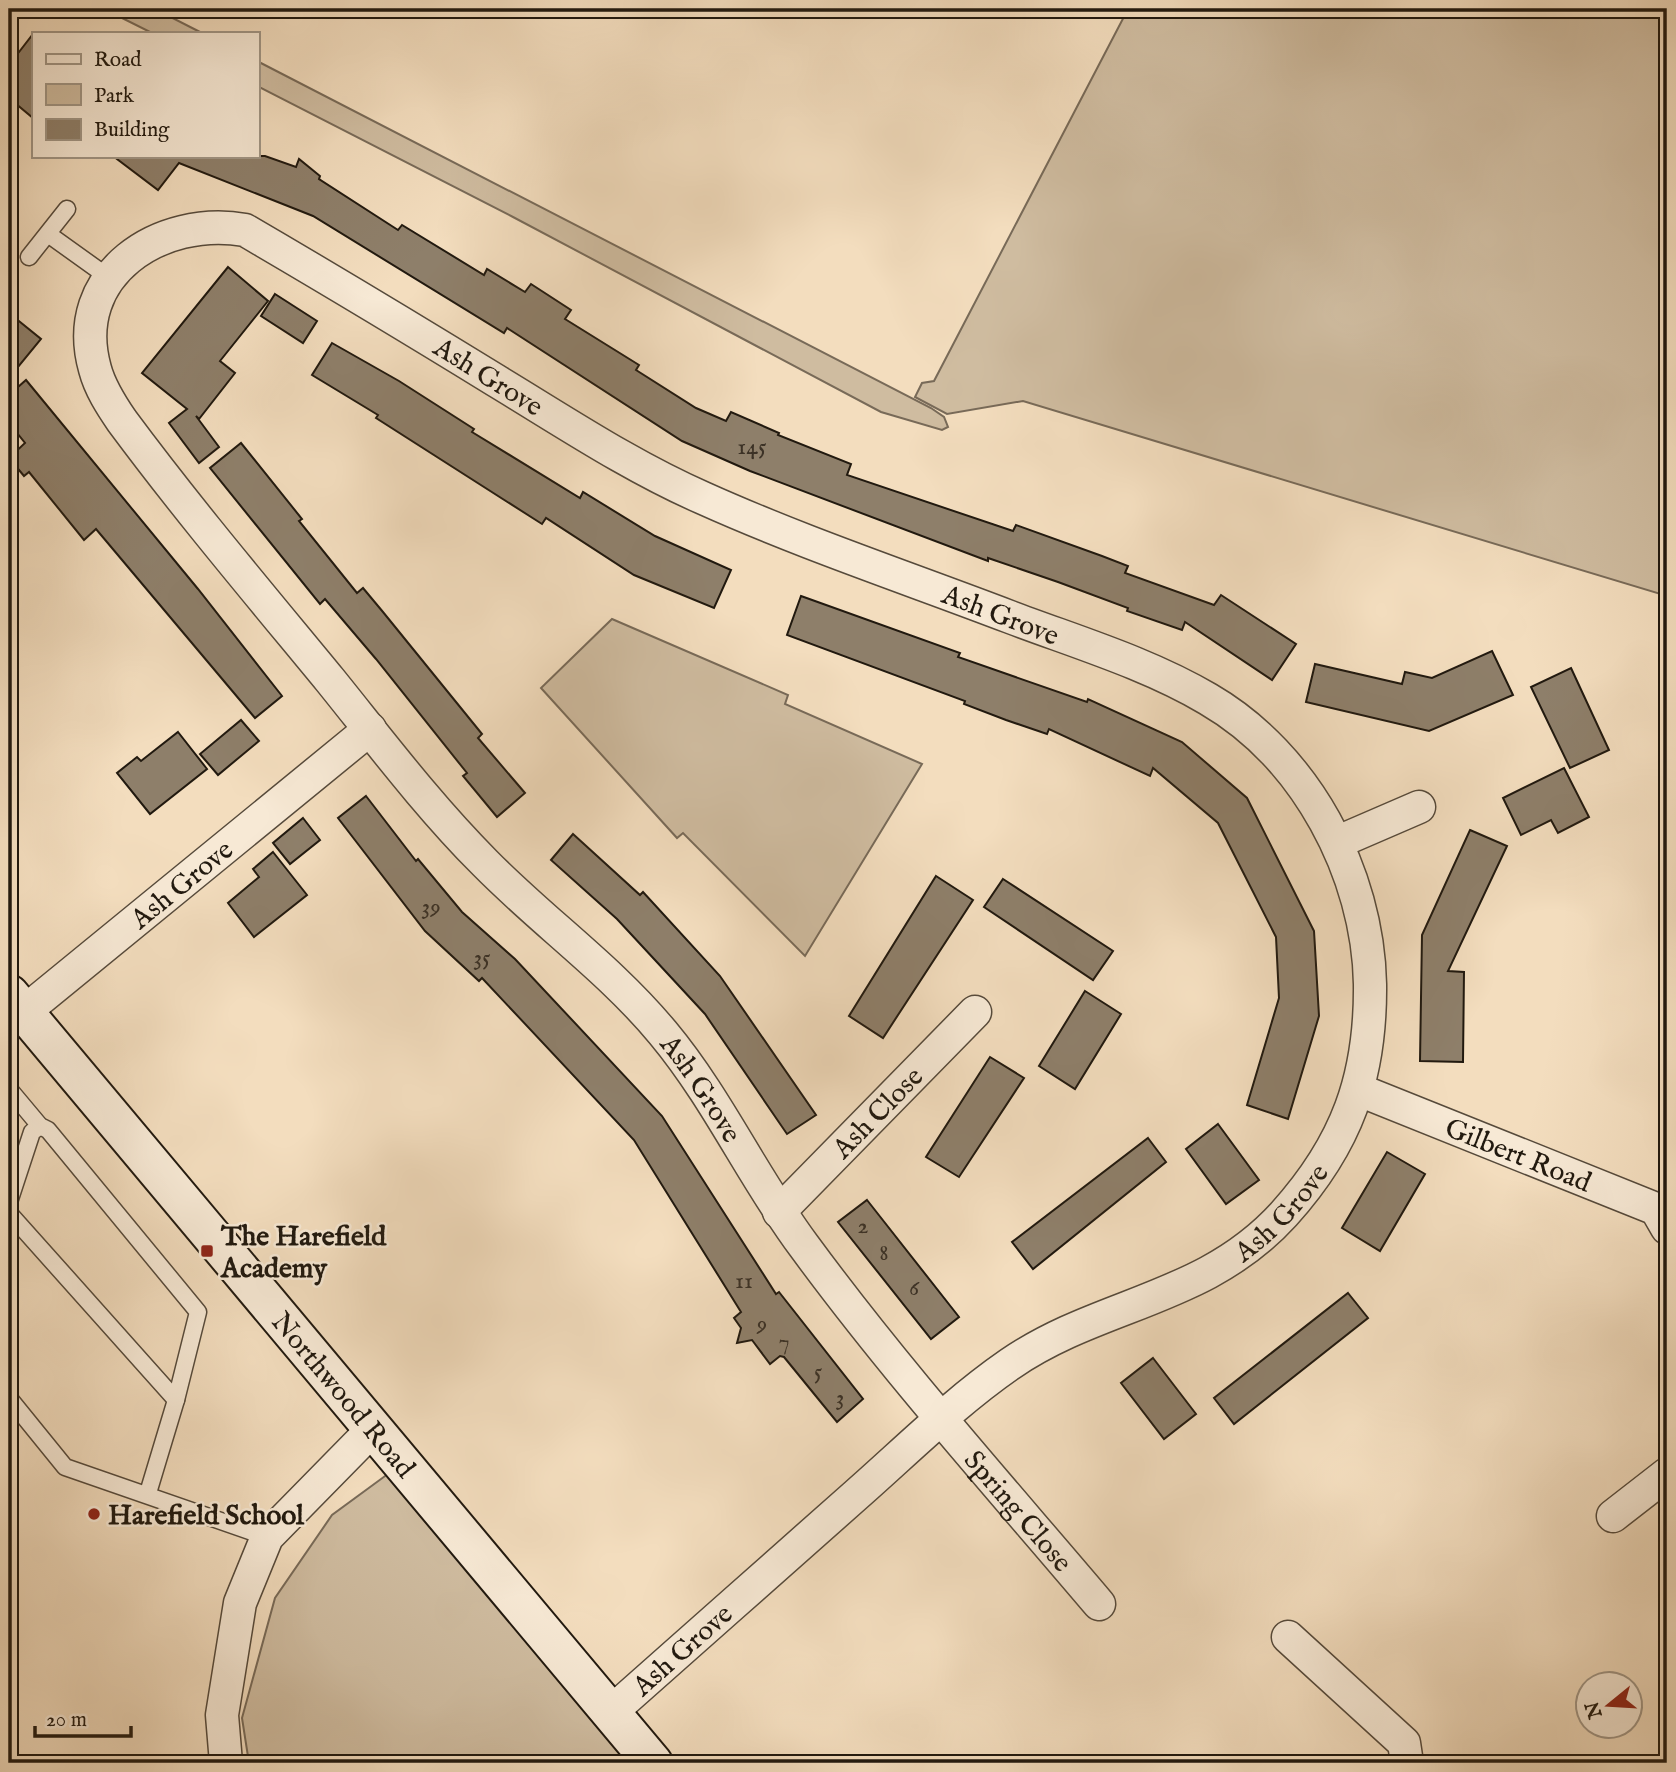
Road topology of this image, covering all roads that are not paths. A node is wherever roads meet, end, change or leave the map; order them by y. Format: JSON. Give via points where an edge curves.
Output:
{"nodes":[{"id":1,"x":67,"y":209,"type":"dead end"},
{"id":2,"x":48,"y":234,"type":"junction"},
{"id":3,"x":29,"y":257,"type":"dead end"},
{"id":4,"x":108,"y":277,"type":"junction"},
{"id":5,"x":370,"y":729,"type":"junction"},
{"id":6,"x":1419,"y":807,"type":"dead end"},
{"id":7,"x":1338,"y":842,"type":"junction"},
{"id":8,"x":16,"y":1003,"type":"edge"},
{"id":9,"x":975,"y":1012,"type":"dead end"},
{"id":10,"x":9,"y":1089,"type":"edge"},
{"id":11,"x":1359,"y":1090,"type":"junction"},
{"id":12,"x":40,"y":1126,"type":"junction"},
{"id":13,"x":9,"y":1202,"type":"edge"},
{"id":14,"x":779,"y":1212,"type":"junction"},
{"id":15,"x":1663,"y":1212,"type":"edge"},
{"id":16,"x":9,"y":1213,"type":"edge"},
{"id":17,"x":9,"y":1398,"type":"edge"},
{"id":18,"x":176,"y":1400,"type":"junction"},
{"id":19,"x":942,"y":1419,"type":"junction"},
{"id":20,"x":372,"y":1430,"type":"junction"},
{"id":21,"x":1667,"y":1474,"type":"edge"},
{"id":22,"x":148,"y":1493,"type":"junction"},
{"id":23,"x":1613,"y":1516,"type":"dead end"},
{"id":24,"x":267,"y":1537,"type":"junction"},
{"id":25,"x":1099,"y":1604,"type":"dead end"},
{"id":26,"x":1288,"y":1637,"type":"dead end"},
{"id":27,"x":610,"y":1713,"type":"junction"},
{"id":28,"x":226,"y":1763,"type":"edge"},
{"id":29,"x":653,"y":1763,"type":"edge"},
{"id":30,"x":1407,"y":1763,"type":"edge"}],
"edges":[{"from":1,"to":2,"type":"lane"},
{"from":2,"to":3,"type":"lane"},
{"from":2,"to":4,"type":"lane"},
{"from":4,"to":5,"type":"street","name":"Ash Grove","via":[[97,298],[90,345],[106,397],[156,466]]},
{"from":4,"to":7,"type":"street","name":"Ash Grove","via":[[138,249],[168,236],[224,226],[245,230],[620,456],[702,498],[1134,665],[1210,700],[1266,746],[1320,812]]},
{"from":5,"to":8,"type":"street","name":"Ash Grove"},
{"from":5,"to":14,"type":"street","name":"Ash Grove","via":[[483,862],[597,962],[666,1036]]},
{"from":6,"to":7,"type":"street"},
{"from":7,"to":11,"type":"street","name":"Ash Grove","via":[[1352,878],[1370,971],[1370,1020]]},
{"from":8,"to":20,"type":"street","name":"Northwood Road"},
{"from":9,"to":14,"type":"street","name":"Ash Close"},
{"from":10,"to":12,"type":"lane"},
{"from":11,"to":15,"type":"street","name":"Gilbert Road"},
{"from":11,"to":19,"type":"street","name":"Ash Grove","via":[[1321,1170],[1265,1234],[1231,1261],[1167,1294],[1049,1340],[1011,1363]]},
{"from":12,"to":13,"type":"lane","via":[[32,1132]]},
{"from":12,"to":18,"type":"lane","via":[[48,1130],[198,1312]]},
{"from":14,"to":19,"type":"street","name":"Ash Grove"},
{"from":16,"to":18,"type":"lane"},
{"from":17,"to":22,"type":"lane","via":[[65,1467]]},
{"from":18,"to":22,"type":"lane"},
{"from":19,"to":25,"type":"street","name":"Spring Close"},
{"from":19,"to":27,"type":"street","name":"Ash Grove"},
{"from":20,"to":24,"type":"street"},
{"from":20,"to":27,"type":"street","name":"Northwood Road"},
{"from":21,"to":23,"type":"street"},
{"from":22,"to":24,"type":"lane"},
{"from":24,"to":28,"type":"street","via":[[240,1603],[222,1715]]},
{"from":26,"to":30,"type":"street","via":[[1404,1743]]},
{"from":27,"to":29,"type":"street","name":"Northwood Road"}]}
